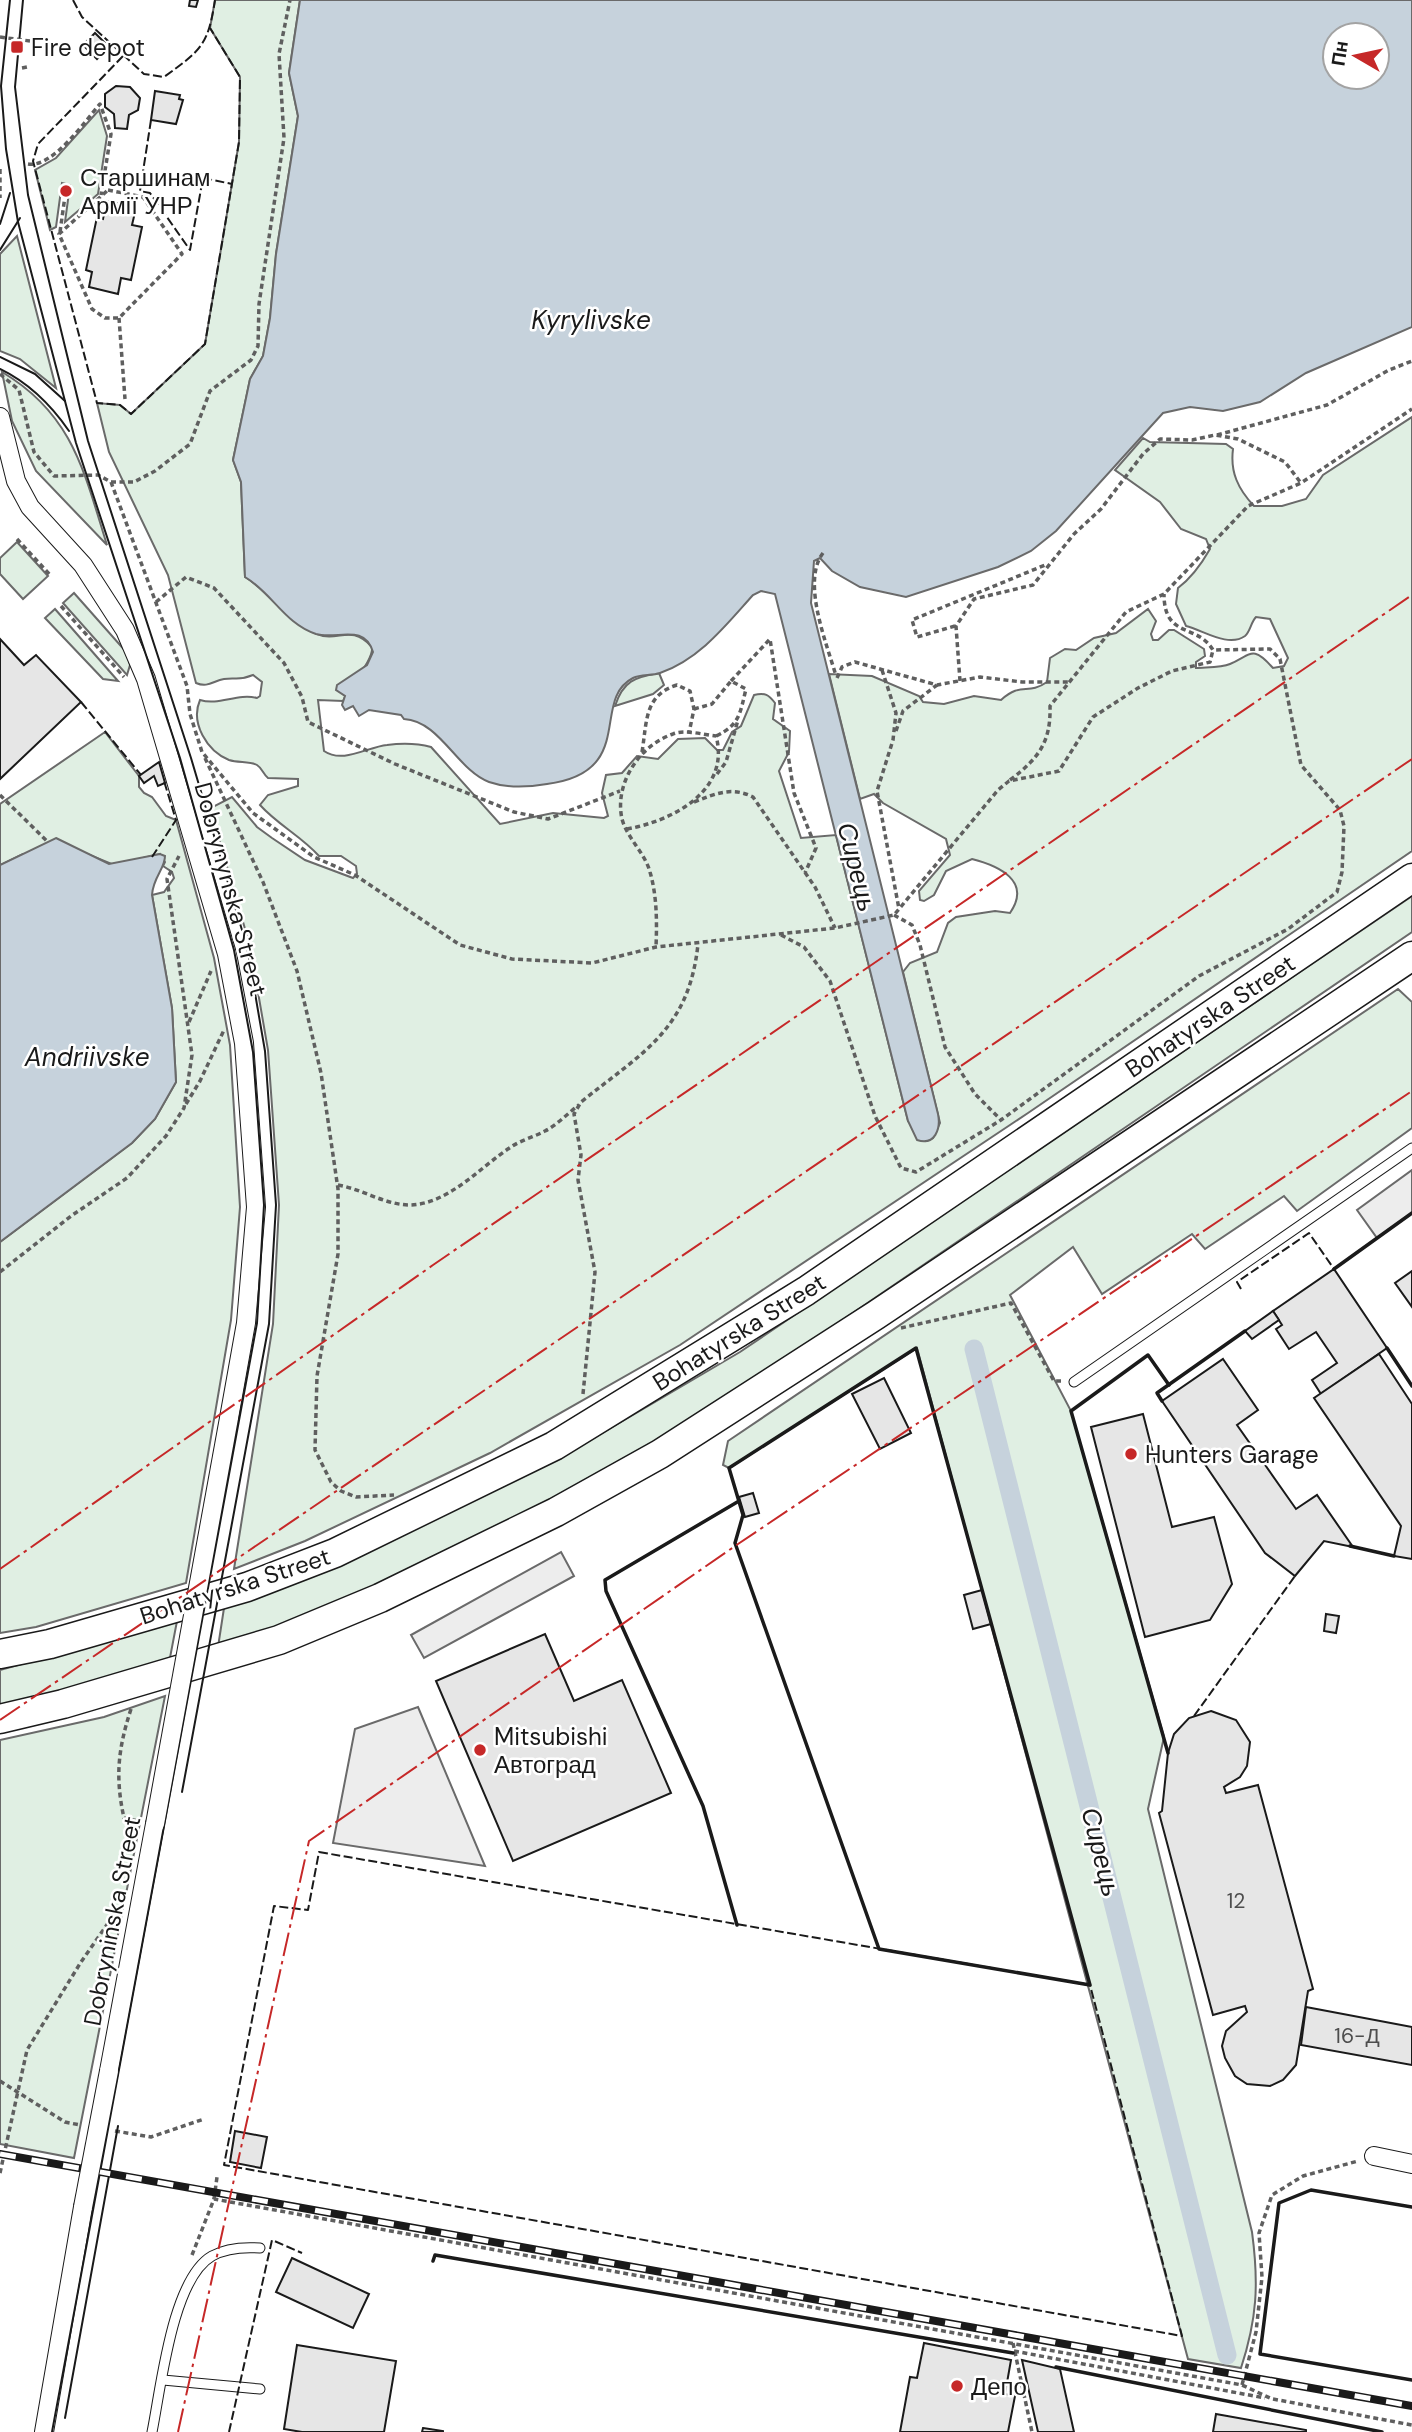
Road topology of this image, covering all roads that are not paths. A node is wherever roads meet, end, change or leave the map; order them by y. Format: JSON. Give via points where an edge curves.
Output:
{"nodes":[{"id":1,"x":0,"y":416,"type":"edge"},
{"id":2,"x":1412,"y":878,"type":"edge"},
{"id":3,"x":1407,"y":963,"type":"edge"},
{"id":4,"x":1412,"y":1148,"type":"edge"},
{"id":5,"x":1074,"y":1382,"type":"road end"},
{"id":6,"x":229,"y":1418,"type":"joint"},
{"id":7,"x":0,"y":1654,"type":"edge"},
{"id":8,"x":0,"y":1719,"type":"edge"},
{"id":9,"x":1374,"y":2156,"type":"road end"},
{"id":10,"x":1412,"y":2164,"type":"edge"},
{"id":11,"x":260,"y":2248,"type":"dead end"},
{"id":12,"x":163,"y":2380,"type":"junction"},
{"id":13,"x":260,"y":2389,"type":"dead end"},
{"id":14,"x":44,"y":2432,"type":"edge"},
{"id":15,"x":152,"y":2432,"type":"edge"}],
"edges":[{"from":1,"to":6,"type":"street","name":"Dobrynynska Street","via":[[16,481],[30,507],[83,565],[125,630],[146,679],[228,954],[244,1043],[256,1207],[246,1323]]},
{"from":2,"to":7,"type":"main road","name":"Bohatyrska Street","via":[[806,1291],[554,1446],[347,1548],[260,1582],[50,1644]]},
{"from":3,"to":8,"type":"main road","via":[[876,1315],[660,1454],[556,1512],[380,1598],[279,1640]]},
{"from":4,"to":5,"type":"lane"},
{"from":6,"to":14,"type":"street","name":"Dobryninska Street","bridge":true,"via":[[151,1824],[146,1875]]},
{"from":9,"to":10,"type":"street"},
{"from":11,"to":12,"type":"lane","via":[[244,2247],[212,2256],[193,2274],[176,2318]]},
{"from":12,"to":13,"type":"lane"},
{"from":12,"to":15,"type":"lane"}]}
